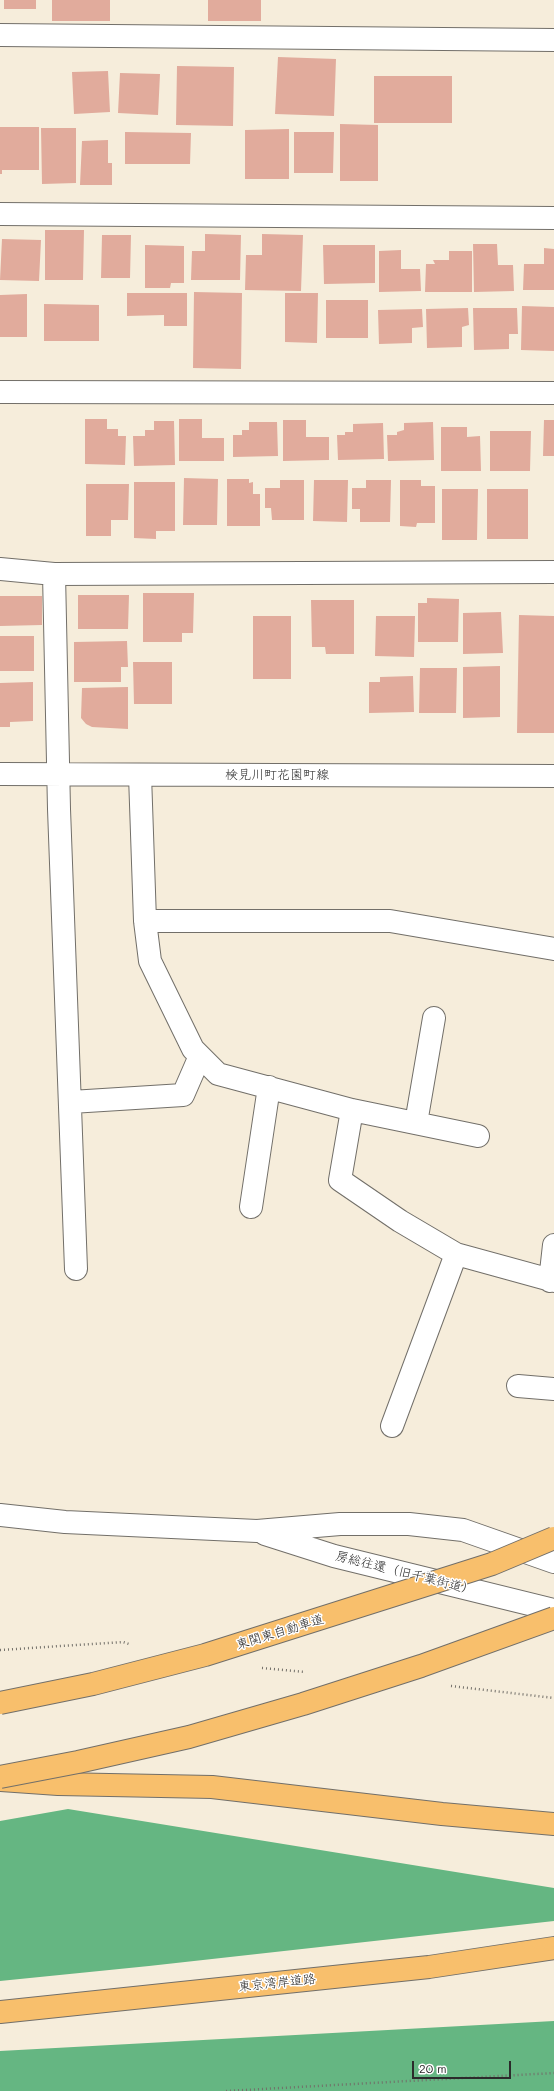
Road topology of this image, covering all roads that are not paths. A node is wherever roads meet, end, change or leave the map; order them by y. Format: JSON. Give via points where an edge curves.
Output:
{"nodes":[{"id":1,"x":0,"y":35,"type":"edge"},
{"id":2,"x":554,"y":40,"type":"edge"},
{"id":3,"x":0,"y":214,"type":"edge"},
{"id":4,"x":554,"y":218,"type":"edge"},
{"id":5,"x":0,"y":392,"type":"edge"},
{"id":6,"x":554,"y":393,"type":"edge"},
{"id":7,"x":0,"y":569,"type":"edge"},
{"id":8,"x":554,"y":572,"type":"edge"},
{"id":9,"x":54,"y":574,"type":"junction"},
{"id":10,"x":0,"y":774,"type":"edge"},
{"id":11,"x":59,"y":774,"type":"junction"},
{"id":12,"x":140,"y":775,"type":"junction"},
{"id":13,"x":554,"y":776,"type":"edge"},
{"id":14,"x":145,"y":921,"type":"junction"},
{"id":15,"x":554,"y":949,"type":"edge"},
{"id":16,"x":434,"y":1018,"type":"dead end"},
{"id":17,"x":200,"y":1056,"type":"junction"},
{"id":18,"x":269,"y":1087,"type":"junction"},
{"id":19,"x":71,"y":1102,"type":"junction"},
{"id":20,"x":352,"y":1110,"type":"junction"},
{"id":21,"x":416,"y":1123,"type":"junction"},
{"id":22,"x":478,"y":1136,"type":"dead end"},
{"id":23,"x":251,"y":1207,"type":"dead end"},
{"id":24,"x":554,"y":1245,"type":"edge"},
{"id":25,"x":456,"y":1254,"type":"junction"},
{"id":26,"x":76,"y":1269,"type":"dead end"},
{"id":27,"x":552,"y":1281,"type":"edge"},
{"id":28,"x":518,"y":1386,"type":"dead end"},
{"id":29,"x":554,"y":1389,"type":"edge"},
{"id":30,"x":392,"y":1426,"type":"dead end"},
{"id":31,"x":0,"y":1515,"type":"edge"},
{"id":32,"x":257,"y":1531,"type":"junction"},
{"id":33,"x":554,"y":1538,"type":"edge"},
{"id":34,"x":554,"y":1562,"type":"edge"},
{"id":35,"x":554,"y":1610,"type":"edge"},
{"id":36,"x":554,"y":1618,"type":"edge"},
{"id":37,"x":0,"y":1703,"type":"edge"},
{"id":38,"x":0,"y":1777,"type":"edge"},
{"id":39,"x":0,"y":1780,"type":"edge"},
{"id":40,"x":554,"y":1824,"type":"edge"},
{"id":41,"x":554,"y":1948,"type":"edge"},
{"id":42,"x":0,"y":2012,"type":"edge"}],
"edges":[{"from":1,"to":2,"type":"street"},
{"from":3,"to":4,"type":"street"},
{"from":5,"to":6,"type":"street"},
{"from":7,"to":9,"type":"street"},
{"from":8,"to":9,"type":"street"},
{"from":9,"to":11,"type":"street"},
{"from":10,"to":11,"type":"street","name":"検見川町花園町線"},
{"from":11,"to":12,"type":"street","name":"検見川町花園町線"},
{"from":11,"to":19,"type":"street"},
{"from":12,"to":13,"type":"street","name":"検見川町花園町線"},
{"from":12,"to":14,"type":"street"},
{"from":14,"to":15,"type":"street","via":[[390,921]]},
{"from":14,"to":17,"type":"street","via":[[150,961],[193,1049]]},
{"from":16,"to":21,"type":"street"},
{"from":17,"to":18,"type":"street","via":[[218,1074]]},
{"from":17,"to":19,"type":"street","via":[[183,1095]]},
{"from":18,"to":20,"type":"street"},
{"from":18,"to":23,"type":"street"},
{"from":19,"to":26,"type":"street"},
{"from":20,"to":21,"type":"street"},
{"from":20,"to":25,"type":"street","via":[[340,1180],[400,1221]]},
{"from":21,"to":22,"type":"street"},
{"from":24,"to":27,"type":"street"},
{"from":25,"to":27,"type":"street"},
{"from":25,"to":30,"type":"street"},
{"from":28,"to":29,"type":"street"},
{"from":31,"to":32,"type":"street","name":"房総往還（旧千葉街道）","via":[[65,1522]]},
{"from":32,"to":34,"type":"street","name":"房総往還（旧千葉街道）","via":[[340,1524],[409,1524],[463,1530]]},
{"from":32,"to":35,"type":"street","name":"房総往還（旧千葉街道）","via":[[334,1556]]},
{"from":33,"to":37,"type":"highway","name":"東関東自動車道","bridge":true,"via":[[492,1564],[204,1655],[93,1684]]},
{"from":36,"to":38,"type":"highway","bridge":true,"via":[[303,1704],[189,1737]]},
{"from":39,"to":40,"type":"highway","via":[[58,1784],[212,1787],[442,1814]]},
{"from":41,"to":42,"type":"highway","name":"東京湾岸道路","via":[[429,1967]]}]}
